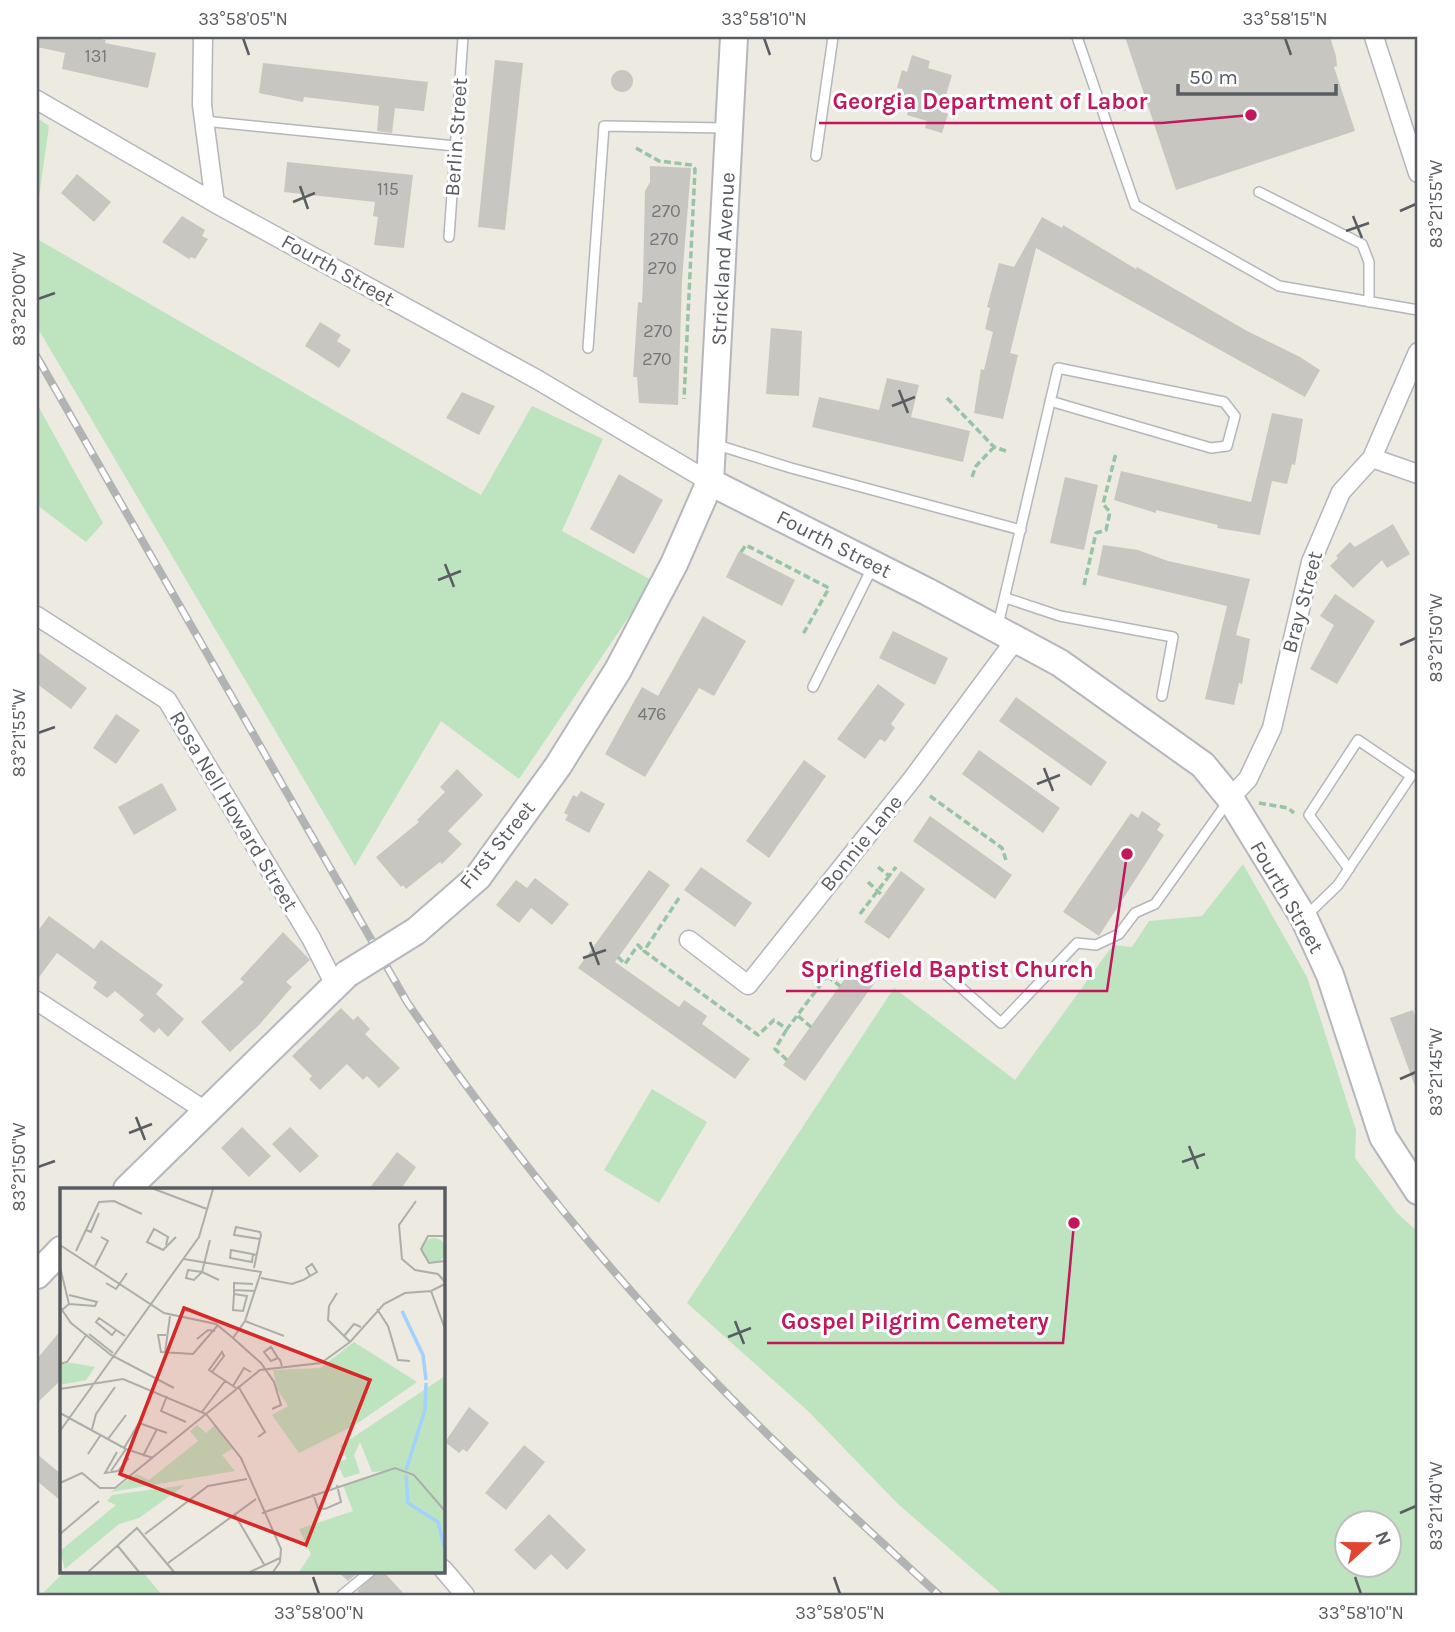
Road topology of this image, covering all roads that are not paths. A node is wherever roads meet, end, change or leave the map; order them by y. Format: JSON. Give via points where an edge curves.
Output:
{"nodes":[{"id":1,"x":203,"y":37,"type":"edge"},
{"id":2,"x":463,"y":37,"type":"edge"},
{"id":3,"x":734,"y":37,"type":"edge"},
{"id":4,"x":832,"y":37,"type":"edge"},
{"id":5,"x":1077,"y":37,"type":"edge"},
{"id":6,"x":1374,"y":37,"type":"edge"},
{"id":7,"x":37,"y":100,"type":"edge"},
{"id":8,"x":204,"y":121,"type":"junction"},
{"id":9,"x":730,"y":128,"type":"junction"},
{"id":10,"x":455,"y":146,"type":"junction"},
{"id":11,"x":816,"y":156,"type":"dead end"},
{"id":12,"x":1418,"y":173,"type":"edge"},
{"id":13,"x":1259,"y":192,"type":"dead end"},
{"id":14,"x":215,"y":203,"type":"junction"},
{"id":15,"x":449,"y":237,"type":"dead end"},
{"id":16,"x":1369,"y":302,"type":"junction"},
{"id":17,"x":1418,"y":310,"type":"edge"},
{"id":18,"x":588,"y":348,"type":"dead end"},
{"id":19,"x":1418,"y":352,"type":"edge"},
{"id":20,"x":1050,"y":401,"type":"junction"},
{"id":21,"x":713,"y":443,"type":"junction"},
{"id":22,"x":1372,"y":458,"type":"junction"},
{"id":23,"x":1418,"y":474,"type":"edge"},
{"id":24,"x":710,"y":482,"type":"junction"},
{"id":25,"x":1021,"y":530,"type":"junction"},
{"id":26,"x":873,"y":564,"type":"junction"},
{"id":27,"x":1006,"y":598,"type":"junction"},
{"id":28,"x":37,"y":616,"type":"edge"},
{"id":29,"x":1006,"y":634,"type":"junction"},
{"id":30,"x":813,"y":687,"type":"dead end"},
{"id":31,"x":1162,"y":696,"type":"dead end"},
{"id":32,"x":1230,"y":799,"type":"junction"},
{"id":33,"x":1349,"y":869,"type":"junction"},
{"id":34,"x":1304,"y":918,"type":"junction"},
{"id":35,"x":689,"y":940,"type":"dead end"},
{"id":36,"x":941,"y":971,"type":"dead end"},
{"id":37,"x":341,"y":980,"type":"junction"},
{"id":38,"x":37,"y":1001,"type":"edge"},
{"id":39,"x":207,"y":1112,"type":"junction"},
{"id":40,"x":128,"y":1188,"type":"edge"},
{"id":41,"x":1418,"y":1191,"type":"edge"},
{"id":42,"x":60,"y":1251,"type":"edge"},
{"id":43,"x":37,"y":1275,"type":"edge"},
{"id":44,"x":444,"y":1570,"type":"edge"},
{"id":45,"x":370,"y":1572,"type":"edge"},
{"id":46,"x":342,"y":1595,"type":"edge"},
{"id":47,"x":465,"y":1595,"type":"edge"}],
"edges":[{"from":1,"to":8,"type":"street"},
{"from":2,"to":10,"type":"lane","name":"Berlin Street"},
{"from":3,"to":9,"type":"street","name":"Strickland Avenue"},
{"from":4,"to":11,"type":"lane"},
{"from":5,"to":16,"type":"lane","via":[[1135,205],[1279,286]]},
{"from":6,"to":12,"type":"street"},
{"from":7,"to":14,"type":"street","name":"Fourth Street"},
{"from":8,"to":10,"type":"lane"},
{"from":8,"to":14,"type":"street"},
{"from":9,"to":18,"type":"lane","via":[[604,126]]},
{"from":9,"to":21,"type":"street","name":"Strickland Avenue"},
{"from":10,"to":15,"type":"lane","name":"Berlin Street"},
{"from":13,"to":16,"type":"lane","via":[[1362,244],[1369,262]]},
{"from":14,"to":24,"type":"street","name":"Fourth Street","via":[[538,380]]},
{"from":16,"to":17,"type":"lane"},
{"from":19,"to":22,"type":"street","name":"Bray Street"},
{"from":20,"to":20,"type":"lane","via":[[1058,368],[1224,402],[1235,416],[1227,446],[1211,448]]},
{"from":20,"to":25,"type":"lane"},
{"from":21,"to":24,"type":"street","name":"Strickland Avenue"},
{"from":21,"to":25,"type":"lane"},
{"from":22,"to":23,"type":"street"},
{"from":22,"to":32,"type":"street","name":"Bray Street","via":[[1340,492],[1315,550],[1272,728],[1248,779]]},
{"from":24,"to":26,"type":"street","name":"Fourth Street"},
{"from":24,"to":37,"type":"street","name":"First Street","bridge":true,"via":[[674,564],[618,670],[558,766],[478,877],[416,931]]},
{"from":25,"to":27,"type":"lane"},
{"from":26,"to":29,"type":"street","name":"Fourth Street"},
{"from":26,"to":30,"type":"lane"},
{"from":27,"to":29,"type":"lane"},
{"from":27,"to":31,"type":"lane","via":[[1060,616],[1173,637]]},
{"from":28,"to":37,"type":"street","name":"Rosa Nell Howard Street","via":[[167,700]]},
{"from":29,"to":32,"type":"street","name":"Fourth Street","via":[[1060,663],[1169,739],[1203,765]]},
{"from":29,"to":35,"type":"street","name":"Bonnie Lane","via":[[913,778],[748,985]]},
{"from":32,"to":34,"type":"street","name":"Fourth Street"},
{"from":32,"to":36,"type":"lane","via":[[1154,904],[1135,913],[1119,934],[1096,945],[1077,943],[1001,1023]]},
{"from":33,"to":33,"type":"lane","via":[[1411,776],[1358,740],[1309,816]]},
{"from":33,"to":34,"type":"lane"},
{"from":34,"to":41,"type":"street","name":"Fourth Street","via":[[1330,975],[1382,1137]]},
{"from":37,"to":39,"type":"street","name":"First Street"},
{"from":38,"to":39,"type":"street"},
{"from":39,"to":40,"type":"street","name":"First Street"},
{"from":42,"to":43,"type":"street"},
{"from":44,"to":47,"type":"street"},
{"from":45,"to":46,"type":"lane"}]}
